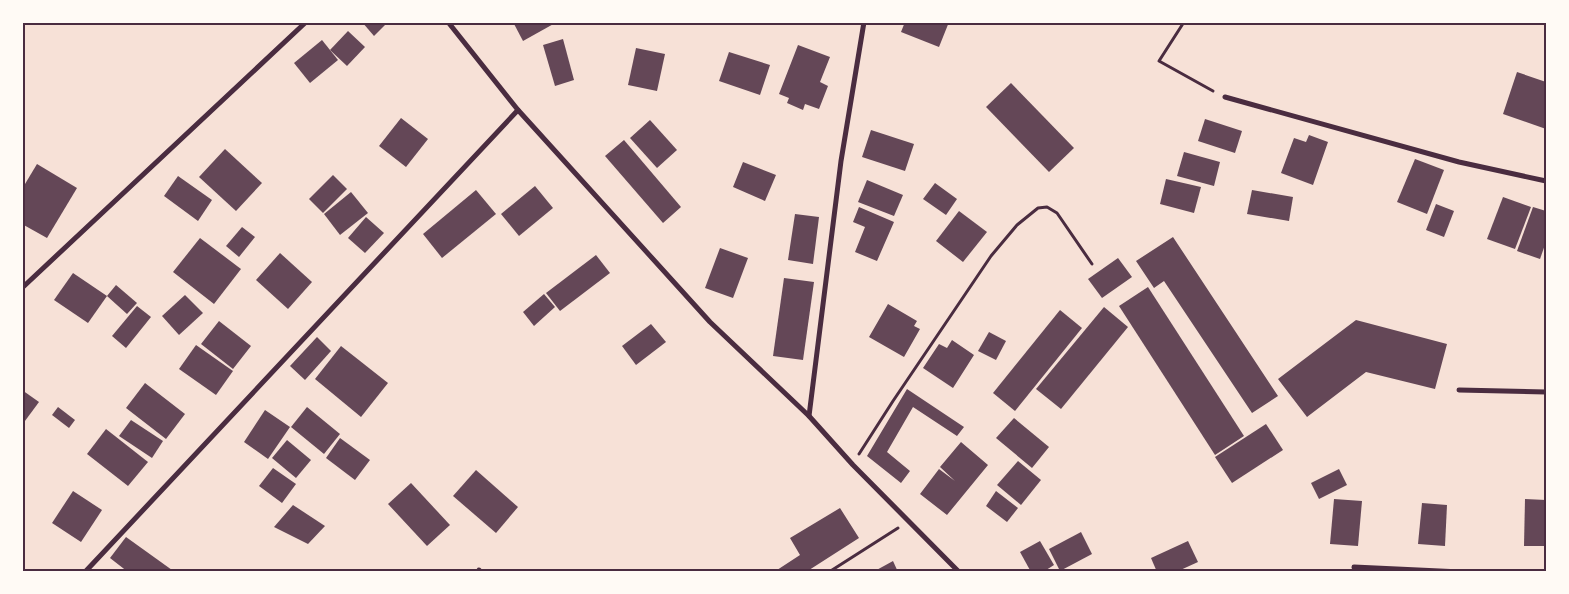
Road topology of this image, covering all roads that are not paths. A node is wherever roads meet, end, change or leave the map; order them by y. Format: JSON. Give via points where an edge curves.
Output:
{"nodes":[{"id":1,"x":306,"y":22,"type":"edge"},
{"id":2,"x":448,"y":22,"type":"edge"},
{"id":3,"x":864,"y":22,"type":"edge"},
{"id":4,"x":1225,"y":97,"type":"road end"},
{"id":5,"x":518,"y":110,"type":"junction"},
{"id":6,"x":1546,"y":181,"type":"edge"},
{"id":7,"x":22,"y":288,"type":"edge"},
{"id":8,"x":1459,"y":390,"type":"dead end"},
{"id":9,"x":1546,"y":392,"type":"edge"},
{"id":10,"x":809,"y":416,"type":"junction"},
{"id":11,"x":1354,"y":567,"type":"dead end"},
{"id":12,"x":85,"y":572,"type":"edge"},
{"id":13,"x":959,"y":572,"type":"edge"},
{"id":14,"x":1461,"y":572,"type":"edge"}],
"edges":[{"from":1,"to":7,"type":"street"},
{"from":2,"to":5,"type":"street"},
{"from":3,"to":10,"type":"street","via":[[841,161]]},
{"from":4,"to":6,"type":"street","via":[[1459,162]]},
{"from":5,"to":10,"type":"street","via":[[710,322]]},
{"from":5,"to":12,"type":"street"},
{"from":8,"to":9,"type":"street"},
{"from":10,"to":13,"type":"street"},
{"from":11,"to":14,"type":"street"}]}
